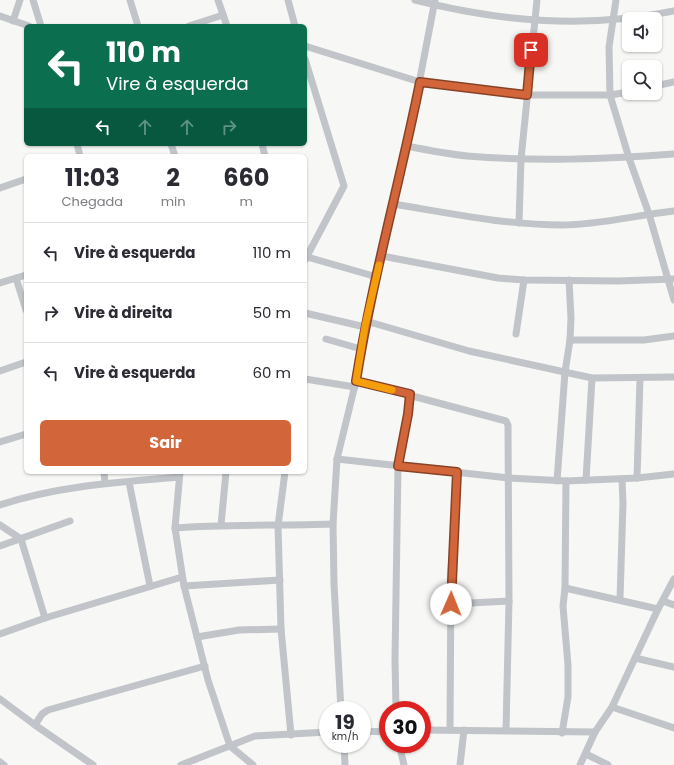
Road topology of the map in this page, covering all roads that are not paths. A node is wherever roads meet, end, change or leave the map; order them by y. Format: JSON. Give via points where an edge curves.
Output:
{"nodes":[{"id":1,"x":20,"y":0,"type":"edge"},
{"id":2,"x":33,"y":0,"type":"edge"},
{"id":3,"x":130,"y":0,"type":"edge"},
{"id":4,"x":218,"y":0,"type":"edge"},
{"id":5,"x":288,"y":0,"type":"edge"},
{"id":6,"x":415,"y":0,"type":"edge"},
{"id":7,"x":537,"y":0,"type":"edge"},
{"id":8,"x":616,"y":0,"type":"edge"},
{"id":9,"x":435,"y":2,"type":"edge"},
{"id":10,"x":674,"y":11,"type":"edge"},
{"id":11,"x":223,"y":15,"type":"junction"},
{"id":12,"x":0,"y":16,"type":"edge"},
{"id":13,"x":14,"y":21,"type":"junction"},
{"id":14,"x":534,"y":21,"type":"junction"},
{"id":15,"x":612,"y":21,"type":"junction"},
{"id":16,"x":24,"y":24,"type":"edge"},
{"id":17,"x":41,"y":24,"type":"edge"},
{"id":18,"x":137,"y":24,"type":"edge"},
{"id":19,"x":195,"y":24,"type":"edge"},
{"id":20,"x":226,"y":24,"type":"edge"},
{"id":21,"x":294,"y":24,"type":"edge"},
{"id":22,"x":307,"y":47,"type":"edge"},
{"id":23,"x":307,"y":66,"type":"edge"},
{"id":24,"x":420,"y":82,"type":"junction"},
{"id":25,"x":674,"y":82,"type":"edge"},
{"id":26,"x":662,"y":85,"type":"edge"},
{"id":27,"x":622,"y":93,"type":"edge"},
{"id":28,"x":527,"y":95,"type":"junction"},
{"id":29,"x":610,"y":95,"type":"junction"},
{"id":30,"x":407,"y":146,"type":"junction"},
{"id":31,"x":674,"y":154,"type":"edge"},
{"id":32,"x":629,"y":158,"type":"junction"},
{"id":33,"x":521,"y":159,"type":"junction"},
{"id":34,"x":24,"y":180,"type":"edge"},
{"id":35,"x":0,"y":188,"type":"edge"},
{"id":36,"x":393,"y":204,"type":"junction"},
{"id":37,"x":674,"y":211,"type":"edge"},
{"id":38,"x":649,"y":214,"type":"junction"},
{"id":39,"x":519,"y":222,"type":"junction"},
{"id":40,"x":382,"y":256,"type":"junction"},
{"id":41,"x":307,"y":257,"type":"edge"},
{"id":42,"x":307,"y":259,"type":"edge"},
{"id":43,"x":24,"y":275,"type":"edge"},
{"id":44,"x":377,"y":277,"type":"junction"},
{"id":45,"x":16,"y":278,"type":"junction"},
{"id":46,"x":524,"y":280,"type":"junction"},
{"id":47,"x":569,"y":280,"type":"junction"},
{"id":48,"x":671,"y":280,"type":"edge"},
{"id":49,"x":0,"y":283,"type":"edge"},
{"id":50,"x":674,"y":300,"type":"edge"},
{"id":51,"x":24,"y":304,"type":"edge"},
{"id":52,"x":307,"y":313,"type":"edge"},
{"id":53,"x":366,"y":324,"type":"junction"},
{"id":54,"x":516,"y":334,"type":"dead end"},
{"id":55,"x":674,"y":336,"type":"edge"},
{"id":56,"x":326,"y":339,"type":"dead end"},
{"id":57,"x":570,"y":340,"type":"junction"},
{"id":58,"x":361,"y":349,"type":"junction"},
{"id":59,"x":24,"y":363,"type":"edge"},
{"id":60,"x":0,"y":371,"type":"edge"},
{"id":61,"x":565,"y":372,"type":"junction"},
{"id":62,"x":674,"y":377,"type":"edge"},
{"id":63,"x":592,"y":378,"type":"junction"},
{"id":64,"x":640,"y":378,"type":"junction"},
{"id":65,"x":307,"y":379,"type":"edge"},
{"id":66,"x":355,"y":384,"type":"junction"},
{"id":67,"x":410,"y":394,"type":"junction"},
{"id":68,"x":24,"y":435,"type":"edge"},
{"id":69,"x":0,"y":442,"type":"edge"},
{"id":70,"x":337,"y":460,"type":"junction"},
{"id":71,"x":398,"y":466,"type":"junction"},
{"id":72,"x":457,"y":472,"type":"junction"},
{"id":73,"x":104,"y":474,"type":"edge"},
{"id":74,"x":179,"y":474,"type":"edge"},
{"id":75,"x":226,"y":474,"type":"edge"},
{"id":76,"x":285,"y":474,"type":"edge"},
{"id":77,"x":674,"y":474,"type":"edge"},
{"id":78,"x":509,"y":478,"type":"junction"},
{"id":79,"x":637,"y":478,"type":"junction"},
{"id":80,"x":622,"y":479,"type":"junction"},
{"id":81,"x":586,"y":480,"type":"junction"},
{"id":82,"x":557,"y":481,"type":"junction"},
{"id":83,"x":566,"y":481,"type":"junction"},
{"id":84,"x":129,"y":482,"type":"junction"},
{"id":85,"x":105,"y":483,"type":"junction"},
{"id":86,"x":0,"y":505,"type":"edge"},
{"id":87,"x":70,"y":521,"type":"dead end"},
{"id":88,"x":333,"y":524,"type":"junction"},
{"id":89,"x":0,"y":525,"type":"edge"},
{"id":90,"x":221,"y":525,"type":"junction"},
{"id":91,"x":278,"y":526,"type":"junction"},
{"id":92,"x":174,"y":528,"type":"junction"},
{"id":93,"x":20,"y":539,"type":"junction"},
{"id":94,"x":0,"y":546,"type":"edge"},
{"id":95,"x":182,"y":577,"type":"junction"},
{"id":96,"x":674,"y":579,"type":"edge"},
{"id":97,"x":280,"y":580,"type":"junction"},
{"id":98,"x":150,"y":586,"type":"junction"},
{"id":99,"x":184,"y":586,"type":"junction"},
{"id":100,"x":565,"y":588,"type":"junction"},
{"id":101,"x":620,"y":599,"type":"junction"},
{"id":102,"x":509,"y":601,"type":"junction"},
{"id":103,"x":663,"y":601,"type":"junction"},
{"id":104,"x":451,"y":604,"type":"junction"},
{"id":105,"x":674,"y":605,"type":"edge"},
{"id":106,"x":658,"y":609,"type":"junction"},
{"id":107,"x":45,"y":618,"type":"junction"},
{"id":108,"x":281,"y":629,"type":"junction"},
{"id":109,"x":0,"y":634,"type":"edge"},
{"id":110,"x":198,"y":637,"type":"junction"},
{"id":111,"x":635,"y":658,"type":"junction"},
{"id":112,"x":204,"y":666,"type":"junction"},
{"id":113,"x":674,"y":667,"type":"edge"},
{"id":114,"x":0,"y":699,"type":"edge"},
{"id":115,"x":340,"y":701,"type":"edge"},
{"id":116,"x":396,"y":701,"type":"edge"},
{"id":117,"x":612,"y":708,"type":"junction"},
{"id":118,"x":35,"y":726,"type":"junction"},
{"id":119,"x":674,"y":728,"type":"edge"},
{"id":120,"x":431,"y":730,"type":"edge"},
{"id":121,"x":450,"y":730,"type":"junction"},
{"id":122,"x":464,"y":730,"type":"junction"},
{"id":123,"x":506,"y":730,"type":"junction"},
{"id":124,"x":595,"y":732,"type":"junction"},
{"id":125,"x":319,"y":733,"type":"edge"},
{"id":126,"x":562,"y":733,"type":"junction"},
{"id":127,"x":291,"y":735,"type":"junction"},
{"id":128,"x":230,"y":746,"type":"junction"},
{"id":129,"x":344,"y":753,"type":"edge"},
{"id":130,"x":401,"y":753,"type":"edge"},
{"id":131,"x":586,"y":754,"type":"junction"},
{"id":132,"x":0,"y":762,"type":"edge"},
{"id":133,"x":4,"y":765,"type":"edge"},
{"id":134,"x":93,"y":765,"type":"edge"},
{"id":135,"x":181,"y":765,"type":"edge"},
{"id":136,"x":253,"y":765,"type":"edge"},
{"id":137,"x":345,"y":765,"type":"edge"},
{"id":138,"x":404,"y":765,"type":"edge"},
{"id":139,"x":460,"y":765,"type":"edge"},
{"id":140,"x":580,"y":765,"type":"edge"},
{"id":141,"x":608,"y":765,"type":"edge"}],
"edges":[{"from":1,"to":13,"type":"street"},
{"from":2,"to":17,"type":"street"},
{"from":3,"to":18,"type":"street"},
{"from":4,"to":11,"type":"street"},
{"from":5,"to":21,"type":"street"},
{"from":6,"to":9,"type":"street"},
{"from":7,"to":14,"type":"street"},
{"from":8,"to":15,"type":"street"},
{"from":9,"to":14,"type":"street","via":[[498,18]]},
{"from":9,"to":24,"type":"street"},
{"from":10,"to":15,"type":"street"},
{"from":11,"to":19,"type":"street"},
{"from":11,"to":20,"type":"street"},
{"from":12,"to":13,"type":"street"},
{"from":13,"to":16,"type":"street"},
{"from":14,"to":15,"type":"street"},
{"from":14,"to":28,"type":"street"},
{"from":15,"to":29,"type":"street","via":[[608,47]]},
{"from":22,"to":24,"type":"street"},
{"from":23,"to":41,"type":"street","via":[[344,186]]},
{"from":24,"to":28,"type":"street"},
{"from":24,"to":30,"type":"street"},
{"from":25,"to":26,"type":"street"},
{"from":27,"to":29,"type":"street"},
{"from":28,"to":29,"type":"street"},
{"from":28,"to":33,"type":"street"},
{"from":29,"to":32,"type":"street"},
{"from":30,"to":33,"type":"street","via":[[466,156]]},
{"from":30,"to":36,"type":"street"},
{"from":31,"to":32,"type":"street"},
{"from":32,"to":33,"type":"street"},
{"from":32,"to":38,"type":"street"},
{"from":33,"to":39,"type":"street"},
{"from":34,"to":35,"type":"street"},
{"from":36,"to":39,"type":"street"},
{"from":36,"to":40,"type":"street"},
{"from":37,"to":38,"type":"street"},
{"from":38,"to":39,"type":"street","via":[[563,225]]},
{"from":38,"to":48,"type":"street"},
{"from":40,"to":44,"type":"street"},
{"from":40,"to":46,"type":"street","via":[[498,278]]},
{"from":42,"to":44,"type":"street"},
{"from":43,"to":45,"type":"street"},
{"from":44,"to":53,"type":"street"},
{"from":45,"to":49,"type":"street"},
{"from":45,"to":51,"type":"street"},
{"from":46,"to":47,"type":"street"},
{"from":46,"to":54,"type":"street"},
{"from":47,"to":48,"type":"street"},
{"from":47,"to":57,"type":"street"},
{"from":48,"to":50,"type":"street"},
{"from":52,"to":53,"type":"street"},
{"from":53,"to":58,"type":"street"},
{"from":53,"to":61,"type":"street","via":[[469,351]]},
{"from":55,"to":57,"type":"street","via":[[644,340]]},
{"from":56,"to":58,"type":"street"},
{"from":57,"to":61,"type":"street"},
{"from":58,"to":66,"type":"street"},
{"from":59,"to":60,"type":"street"},
{"from":61,"to":63,"type":"street"},
{"from":61,"to":82,"type":"street"},
{"from":62,"to":64,"type":"street"},
{"from":63,"to":64,"type":"street"},
{"from":63,"to":81,"type":"street"},
{"from":64,"to":79,"type":"street"},
{"from":65,"to":66,"type":"street"},
{"from":66,"to":67,"type":"street"},
{"from":66,"to":70,"type":"street"},
{"from":67,"to":71,"type":"street"},
{"from":67,"to":78,"type":"street","via":[[506,421]]},
{"from":68,"to":69,"type":"street"},
{"from":70,"to":71,"type":"street"},
{"from":70,"to":88,"type":"street"},
{"from":71,"to":72,"type":"street"},
{"from":71,"to":116,"type":"street"},
{"from":72,"to":78,"type":"street"},
{"from":72,"to":104,"type":"street"},
{"from":73,"to":85,"type":"street"},
{"from":74,"to":84,"type":"street"},
{"from":74,"to":92,"type":"street"},
{"from":75,"to":90,"type":"street"},
{"from":76,"to":91,"type":"street"},
{"from":77,"to":79,"type":"street"},
{"from":78,"to":82,"type":"street"},
{"from":78,"to":102,"type":"street"},
{"from":79,"to":80,"type":"street"},
{"from":80,"to":81,"type":"street"},
{"from":80,"to":101,"type":"street"},
{"from":81,"to":83,"type":"street"},
{"from":82,"to":83,"type":"street"},
{"from":83,"to":100,"type":"street"},
{"from":84,"to":85,"type":"street"},
{"from":84,"to":98,"type":"street"},
{"from":85,"to":86,"type":"street","via":[[20,498]]},
{"from":87,"to":93,"type":"street"},
{"from":88,"to":91,"type":"street"},
{"from":88,"to":115,"type":"street"},
{"from":89,"to":93,"type":"street"},
{"from":90,"to":91,"type":"street"},
{"from":90,"to":92,"type":"street"},
{"from":91,"to":97,"type":"street"},
{"from":92,"to":95,"type":"street"},
{"from":93,"to":94,"type":"street"},
{"from":93,"to":107,"type":"street"},
{"from":95,"to":98,"type":"street"},
{"from":95,"to":99,"type":"street"},
{"from":96,"to":103,"type":"street"},
{"from":97,"to":99,"type":"street"},
{"from":97,"to":108,"type":"street"},
{"from":98,"to":107,"type":"street"},
{"from":99,"to":110,"type":"street"},
{"from":100,"to":101,"type":"street"},
{"from":100,"to":126,"type":"street","via":[[563,606],[568,652],[568,697]]},
{"from":101,"to":106,"type":"street"},
{"from":102,"to":104,"type":"street"},
{"from":102,"to":123,"type":"street"},
{"from":103,"to":105,"type":"street"},
{"from":103,"to":106,"type":"street"},
{"from":104,"to":121,"type":"street"},
{"from":106,"to":111,"type":"street"},
{"from":107,"to":109,"type":"street"},
{"from":108,"to":110,"type":"street","via":[[239,630]]},
{"from":108,"to":127,"type":"street"},
{"from":110,"to":112,"type":"street"},
{"from":111,"to":113,"type":"street"},
{"from":111,"to":117,"type":"street"},
{"from":112,"to":118,"type":"street","via":[[48,710],[42,714]]},
{"from":112,"to":128,"type":"street"},
{"from":114,"to":118,"type":"street"},
{"from":117,"to":119,"type":"street"},
{"from":117,"to":124,"type":"street"},
{"from":118,"to":134,"type":"street"},
{"from":120,"to":121,"type":"street"},
{"from":121,"to":122,"type":"street"},
{"from":122,"to":123,"type":"street"},
{"from":122,"to":139,"type":"street"},
{"from":123,"to":126,"type":"street"},
{"from":124,"to":126,"type":"street"},
{"from":124,"to":131,"type":"street"},
{"from":125,"to":127,"type":"street"},
{"from":127,"to":128,"type":"street","via":[[255,736]]},
{"from":128,"to":135,"type":"street"},
{"from":128,"to":136,"type":"street"},
{"from":129,"to":137,"type":"street"},
{"from":130,"to":138,"type":"street"},
{"from":131,"to":140,"type":"street"},
{"from":131,"to":141,"type":"street"},
{"from":132,"to":133,"type":"street"}]}
